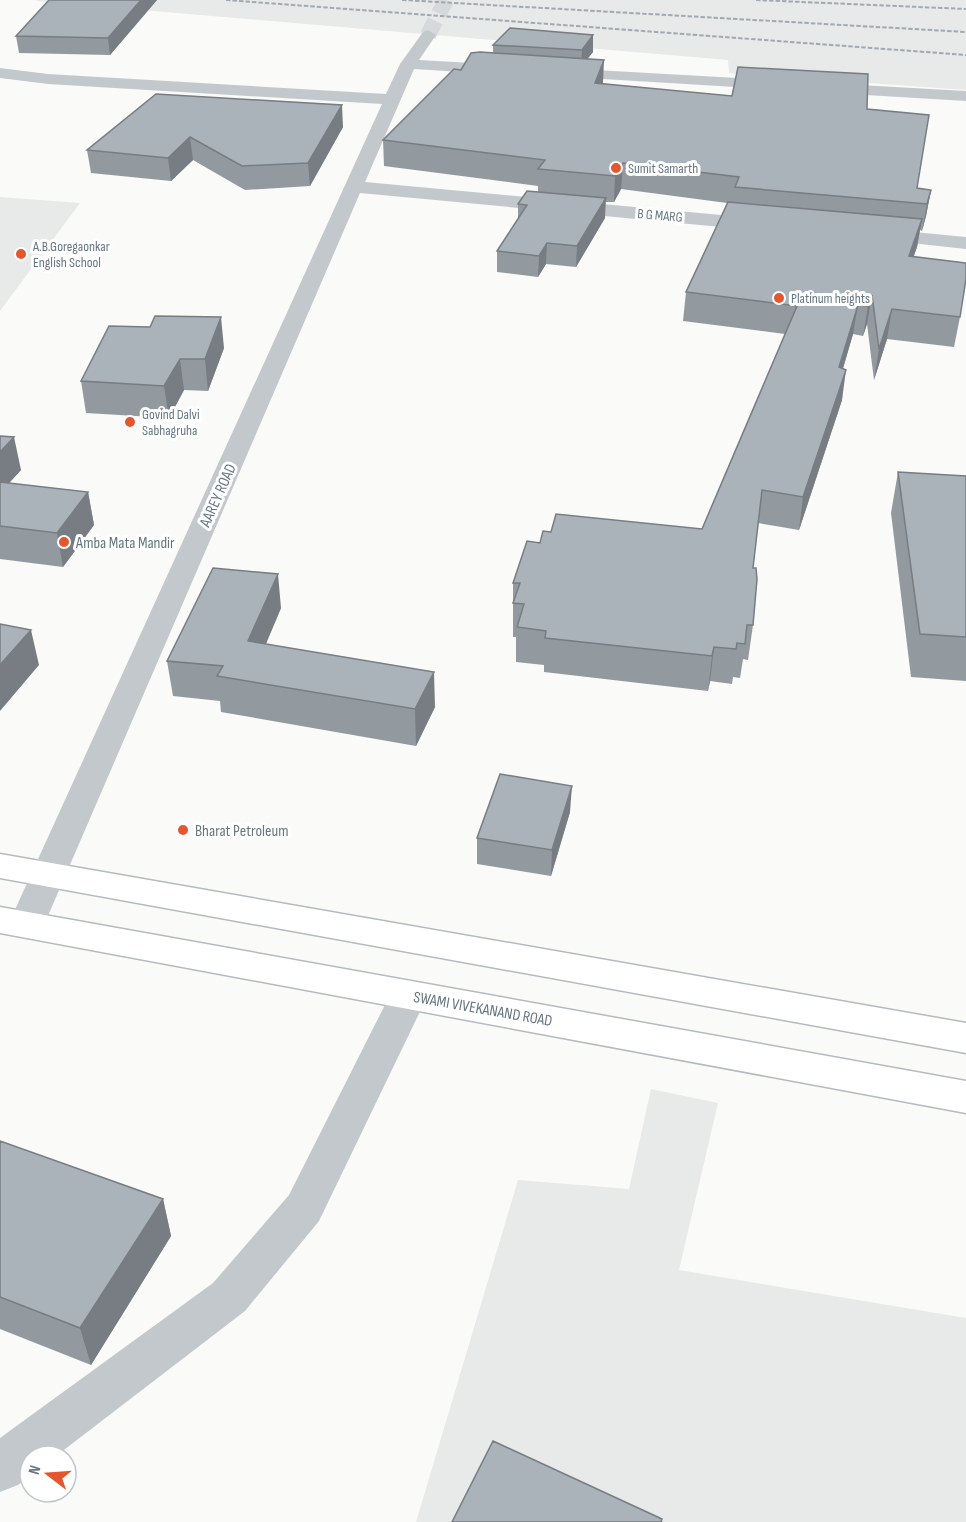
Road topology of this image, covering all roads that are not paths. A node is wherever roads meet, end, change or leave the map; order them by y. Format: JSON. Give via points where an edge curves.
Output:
{"nodes":[{"id":1,"x":428,"y":35,"type":"tunnel mouth"},
{"id":2,"x":408,"y":64,"type":"junction"},
{"id":3,"x":0,"y":73,"type":"edge"},
{"id":4,"x":966,"y":96,"type":"edge"},
{"id":5,"x":392,"y":99,"type":"junction"},
{"id":6,"x":353,"y":187,"type":"junction"},
{"id":7,"x":777,"y":226,"type":"edge"},
{"id":8,"x":848,"y":232,"type":"edge"},
{"id":9,"x":966,"y":243,"type":"edge"},
{"id":10,"x":0,"y":866,"type":"edge"},
{"id":11,"x":48,"y":876,"type":"junction"},
{"id":12,"x":13,"y":923,"type":"edge"},
{"id":13,"x":409,"y":995,"type":"junction"},
{"id":14,"x":966,"y":1038,"type":"edge"},
{"id":15,"x":966,"y":1097,"type":"edge"},
{"id":16,"x":0,"y":1468,"type":"edge"}],
"edges":[{"from":1,"to":2,"type":"street","name":"AAREY ROAD"},
{"from":2,"to":4,"type":"street"},
{"from":2,"to":5,"type":"street","name":"AAREY ROAD"},
{"from":3,"to":5,"type":"street"},
{"from":5,"to":6,"type":"street","name":"AAREY ROAD"},
{"from":6,"to":7,"type":"street","name":"B G MARG"},
{"from":6,"to":11,"type":"street","name":"AAREY ROAD"},
{"from":8,"to":9,"type":"street"},
{"from":10,"to":11,"type":"main road"},
{"from":11,"to":12,"type":"street","name":"AAREY ROAD"},
{"from":11,"to":14,"type":"main road"},
{"from":12,"to":13,"type":"main road","name":"SWAMI VIVEKANAND ROAD"},
{"from":13,"to":15,"type":"main road","name":"SWAMI VIVEKANAND ROAD"},
{"from":13,"to":16,"type":"street","via":[[304,1208],[230,1297]]}]}
